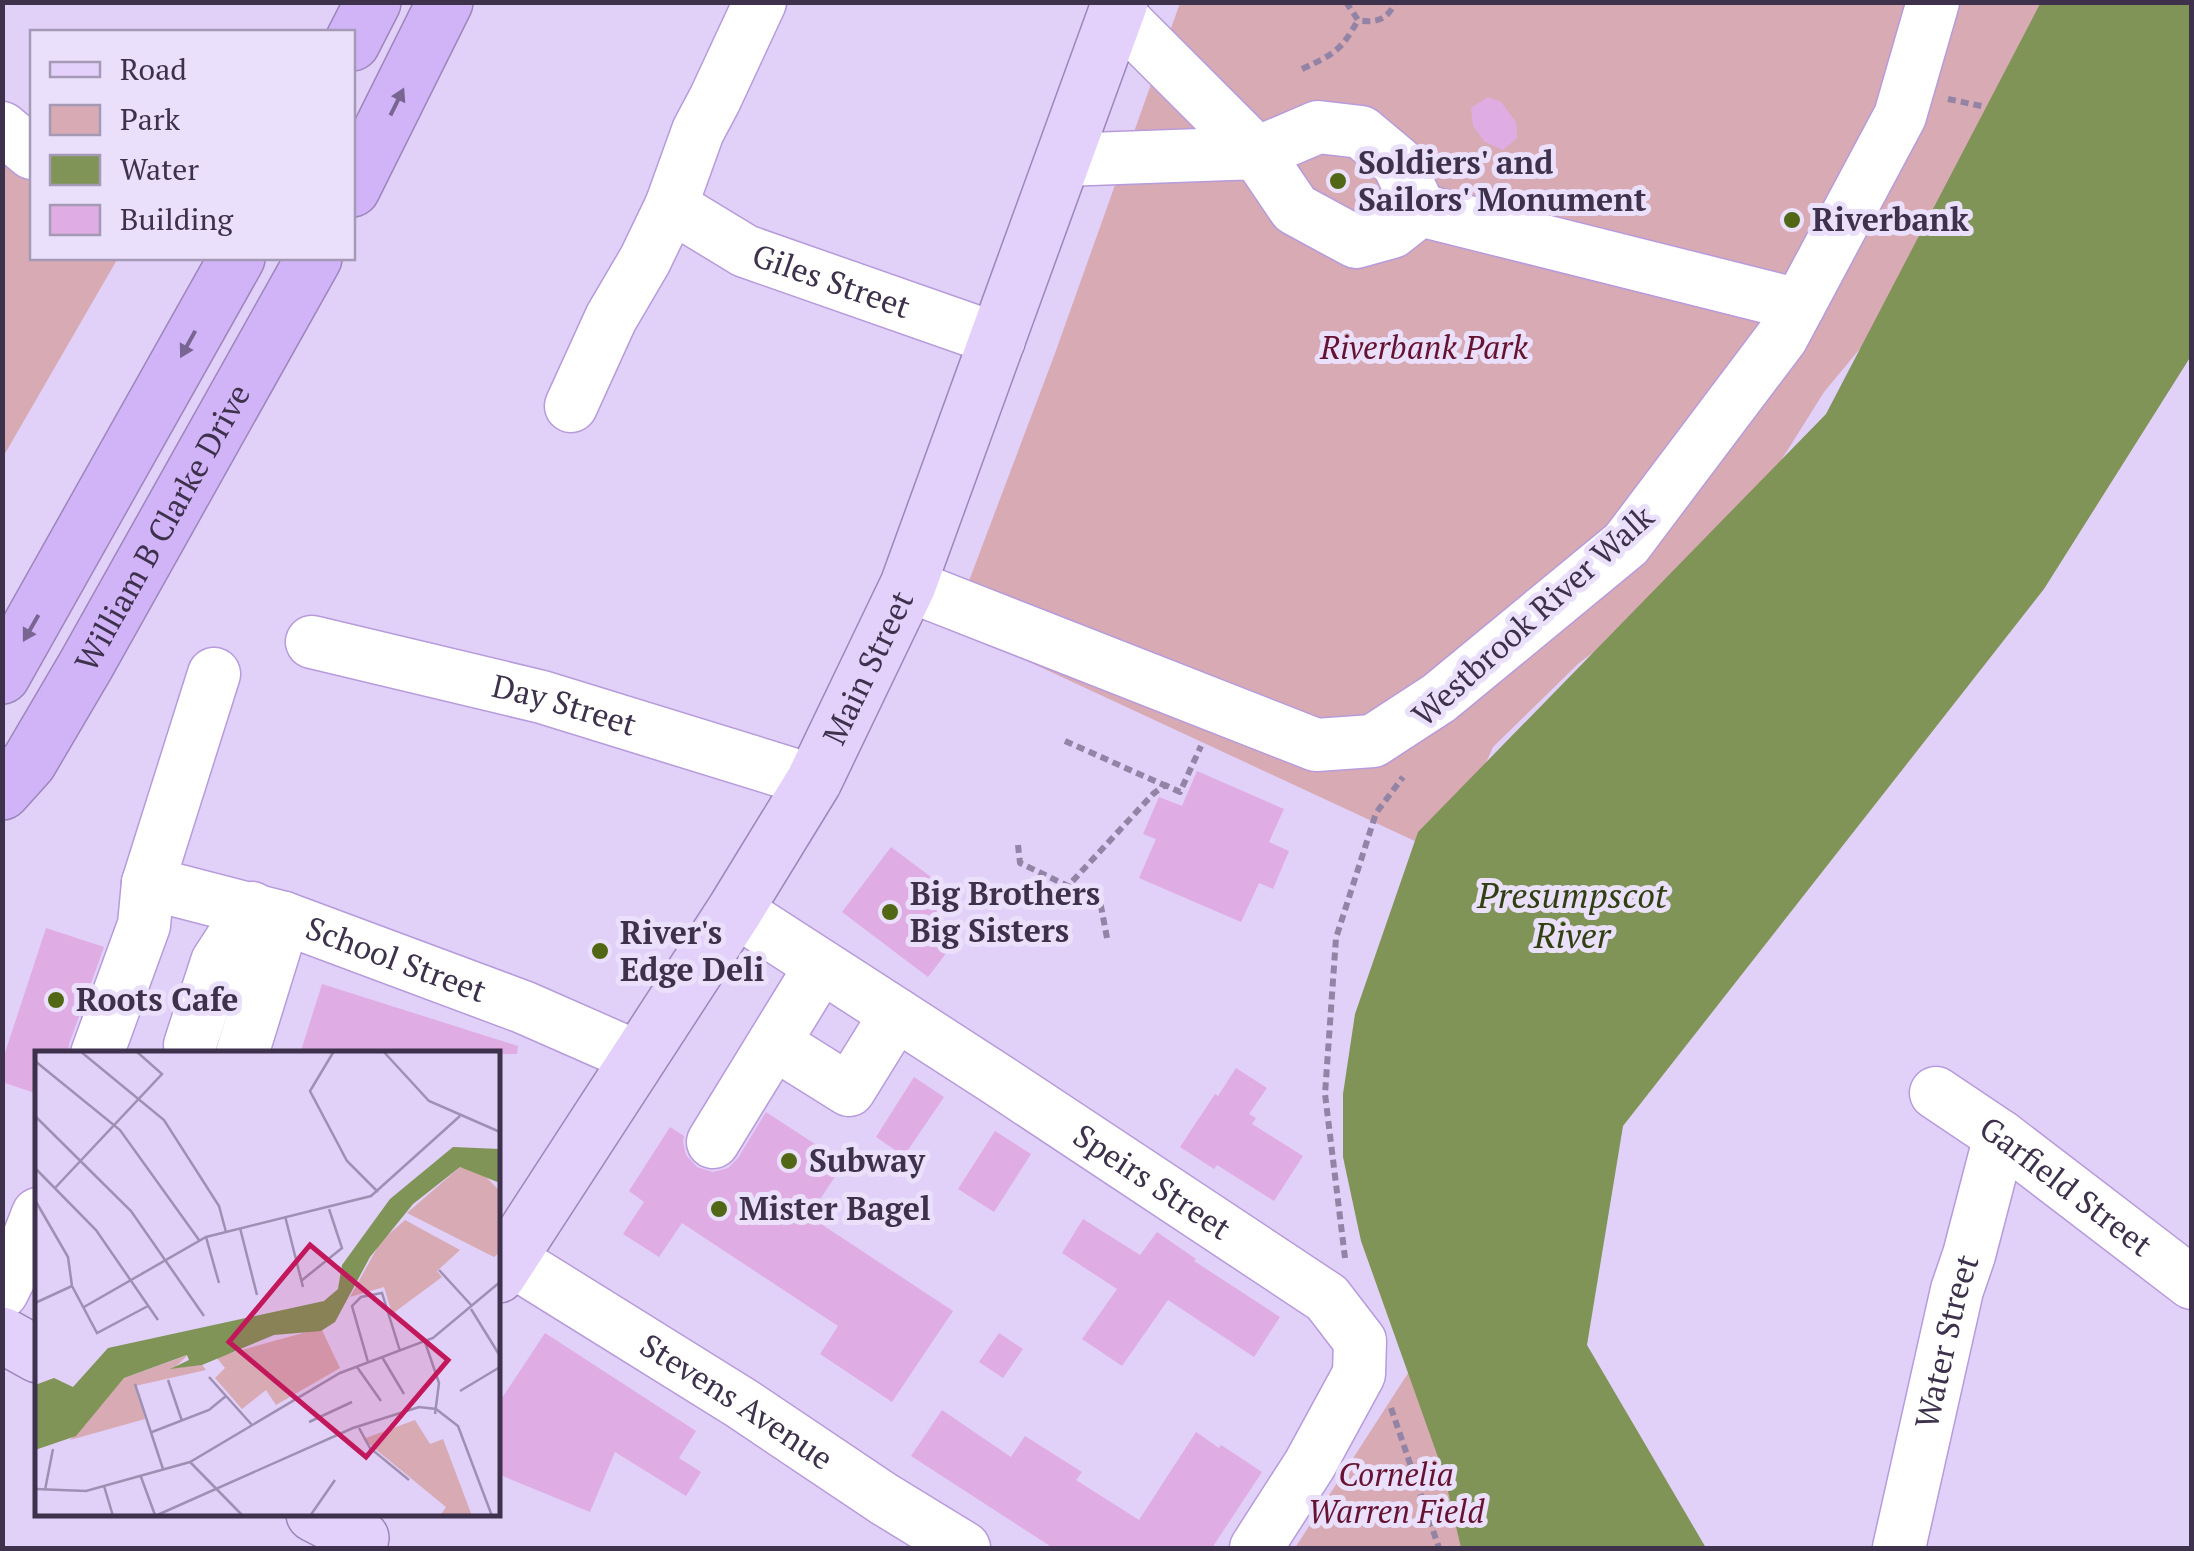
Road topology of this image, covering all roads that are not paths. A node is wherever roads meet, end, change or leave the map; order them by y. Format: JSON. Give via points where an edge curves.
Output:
{"nodes":[{"id":1,"x":374,"y":2,"type":"edge"},
{"id":2,"x":445,"y":2,"type":"edge"},
{"id":3,"x":760,"y":2,"type":"edge"},
{"id":4,"x":1934,"y":2,"type":"edge"},
{"id":5,"x":1119,"y":8,"type":"edge"},
{"id":6,"x":355,"y":37,"type":"edge"},
{"id":7,"x":30,"y":116,"type":"edge"},
{"id":8,"x":2,"y":126,"type":"edge"},
{"id":9,"x":30,"y":151,"type":"edge"},
{"id":10,"x":1257,"y":154,"type":"junction"},
{"id":11,"x":1063,"y":160,"type":"junction"},
{"id":12,"x":355,"y":183,"type":"edge"},
{"id":13,"x":671,"y":206,"type":"junction"},
{"id":14,"x":1420,"y":210,"type":"junction"},
{"id":15,"x":234,"y":260,"type":"edge"},
{"id":16,"x":244,"y":260,"type":"edge"},
{"id":17,"x":305,"y":274,"type":"edge"},
{"id":18,"x":1799,"y":304,"type":"junction"},
{"id":19,"x":999,"y":340,"type":"junction"},
{"id":20,"x":570,"y":406,"type":"dead end"},
{"id":21,"x":908,"y":585,"type":"junction"},
{"id":22,"x":312,"y":642,"type":"dead end"},
{"id":23,"x":214,"y":674,"type":"dead end"},
{"id":24,"x":2,"y":676,"type":"edge"},
{"id":25,"x":814,"y":781,"type":"junction"},
{"id":26,"x":2,"y":792,"type":"edge"},
{"id":27,"x":148,"y":882,"type":"junction"},
{"id":28,"x":735,"y":910,"type":"junction"},
{"id":29,"x":268,"y":913,"type":"junction"},
{"id":30,"x":821,"y":966,"type":"junction"},
{"id":31,"x":896,"y":1014,"type":"junction"},
{"id":32,"x":774,"y":1042,"type":"junction"},
{"id":33,"x":190,"y":1045,"type":"dead end"},
{"id":34,"x":98,"y":1051,"type":"edge"},
{"id":35,"x":243,"y":1051,"type":"edge"},
{"id":36,"x":640,"y":1058,"type":"junction"},
{"id":37,"x":1936,"y":1092,"type":"dead end"},
{"id":38,"x":2000,"y":1136,"type":"junction"},
{"id":39,"x":713,"y":1142,"type":"dead end"},
{"id":40,"x":35,"y":1222,"type":"edge"},
{"id":41,"x":503,"y":1267,"type":"edge"},
{"id":42,"x":2192,"y":1284,"type":"edge"},
{"id":43,"x":2,"y":1292,"type":"edge"},
{"id":44,"x":2,"y":1335,"type":"edge"},
{"id":45,"x":35,"y":1353,"type":"edge"},
{"id":46,"x":964,"y":1548,"type":"edge"},
{"id":47,"x":1256,"y":1548,"type":"edge"},
{"id":48,"x":1899,"y":1548,"type":"edge"}],
"edges":[{"from":1,"to":6,"type":"highway"},
{"from":12,"to":2,"type":"highway","one_way":true},
{"from":3,"to":13,"type":"street","via":[[698,130]]},
{"from":4,"to":18,"type":"street","via":[[1900,116]]},
{"from":5,"to":10,"type":"street"},
{"from":5,"to":11,"type":"main road","name":"Main Street"},
{"from":7,"to":8,"type":"street"},
{"from":8,"to":9,"type":"street"},
{"from":10,"to":11,"type":"street"},
{"from":10,"to":14,"type":"street","via":[[1296,209],[1356,242],[1392,232]]},
{"from":10,"to":14,"type":"street","via":[[1318,127],[1360,132],[1398,163]]},
{"from":11,"to":19,"type":"main road","name":"Main Street"},
{"from":13,"to":19,"type":"street","name":"Giles Street","via":[[745,251]]},
{"from":13,"to":20,"type":"street"},
{"from":14,"to":18,"type":"street"},
{"from":15,"to":24,"type":"highway","name":"William B Clarke Drive","one_way":true},
{"from":16,"to":17,"type":"street"},
{"from":17,"to":26,"type":"highway","name":"William B Clarke Drive","via":[[58,714]]},
{"from":18,"to":21,"type":"street","via":[[1782,337],[1626,544],[1439,698],[1373,740],[1316,745]]},
{"from":19,"to":21,"type":"main road","name":"Main Street"},
{"from":21,"to":25,"type":"main road","name":"Main Street"},
{"from":22,"to":25,"type":"street","name":"Day Street","via":[[542,698]]},
{"from":23,"to":27,"type":"street"},
{"from":25,"to":28,"type":"main road","name":"Main Street"},
{"from":27,"to":29,"type":"street","name":"School Street"},
{"from":27,"to":34,"type":"street","via":[[144,925]]},
{"from":28,"to":30,"type":"street","name":"Speirs Street"},
{"from":28,"to":36,"type":"main road","name":"Main Street"},
{"from":29,"to":33,"type":"street","via":[[217,962]]},
{"from":29,"to":35,"type":"street"},
{"from":29,"to":36,"type":"street","name":"School Street","via":[[524,1007]]},
{"from":30,"to":31,"type":"street","name":"Speirs Street"},
{"from":30,"to":32,"type":"street"},
{"from":31,"to":32,"type":"street","via":[[848,1090]]},
{"from":31,"to":47,"type":"street","name":"Speirs Street","via":[[1326,1298],[1360,1341],[1358,1374]]},
{"from":32,"to":39,"type":"street"},
{"from":36,"to":41,"type":"main road","name":"Main Street"},
{"from":37,"to":38,"type":"street","name":"Garfield Street"},
{"from":38,"to":42,"type":"street","name":"Garfield Street"},
{"from":38,"to":48,"type":"street","name":"Water Street","via":[[1957,1290]]},
{"from":40,"to":43,"type":"street"},
{"from":41,"to":46,"type":"street","name":"Stevens Avenue","via":[[741,1403]]},
{"from":44,"to":45,"type":"main road"}]}
